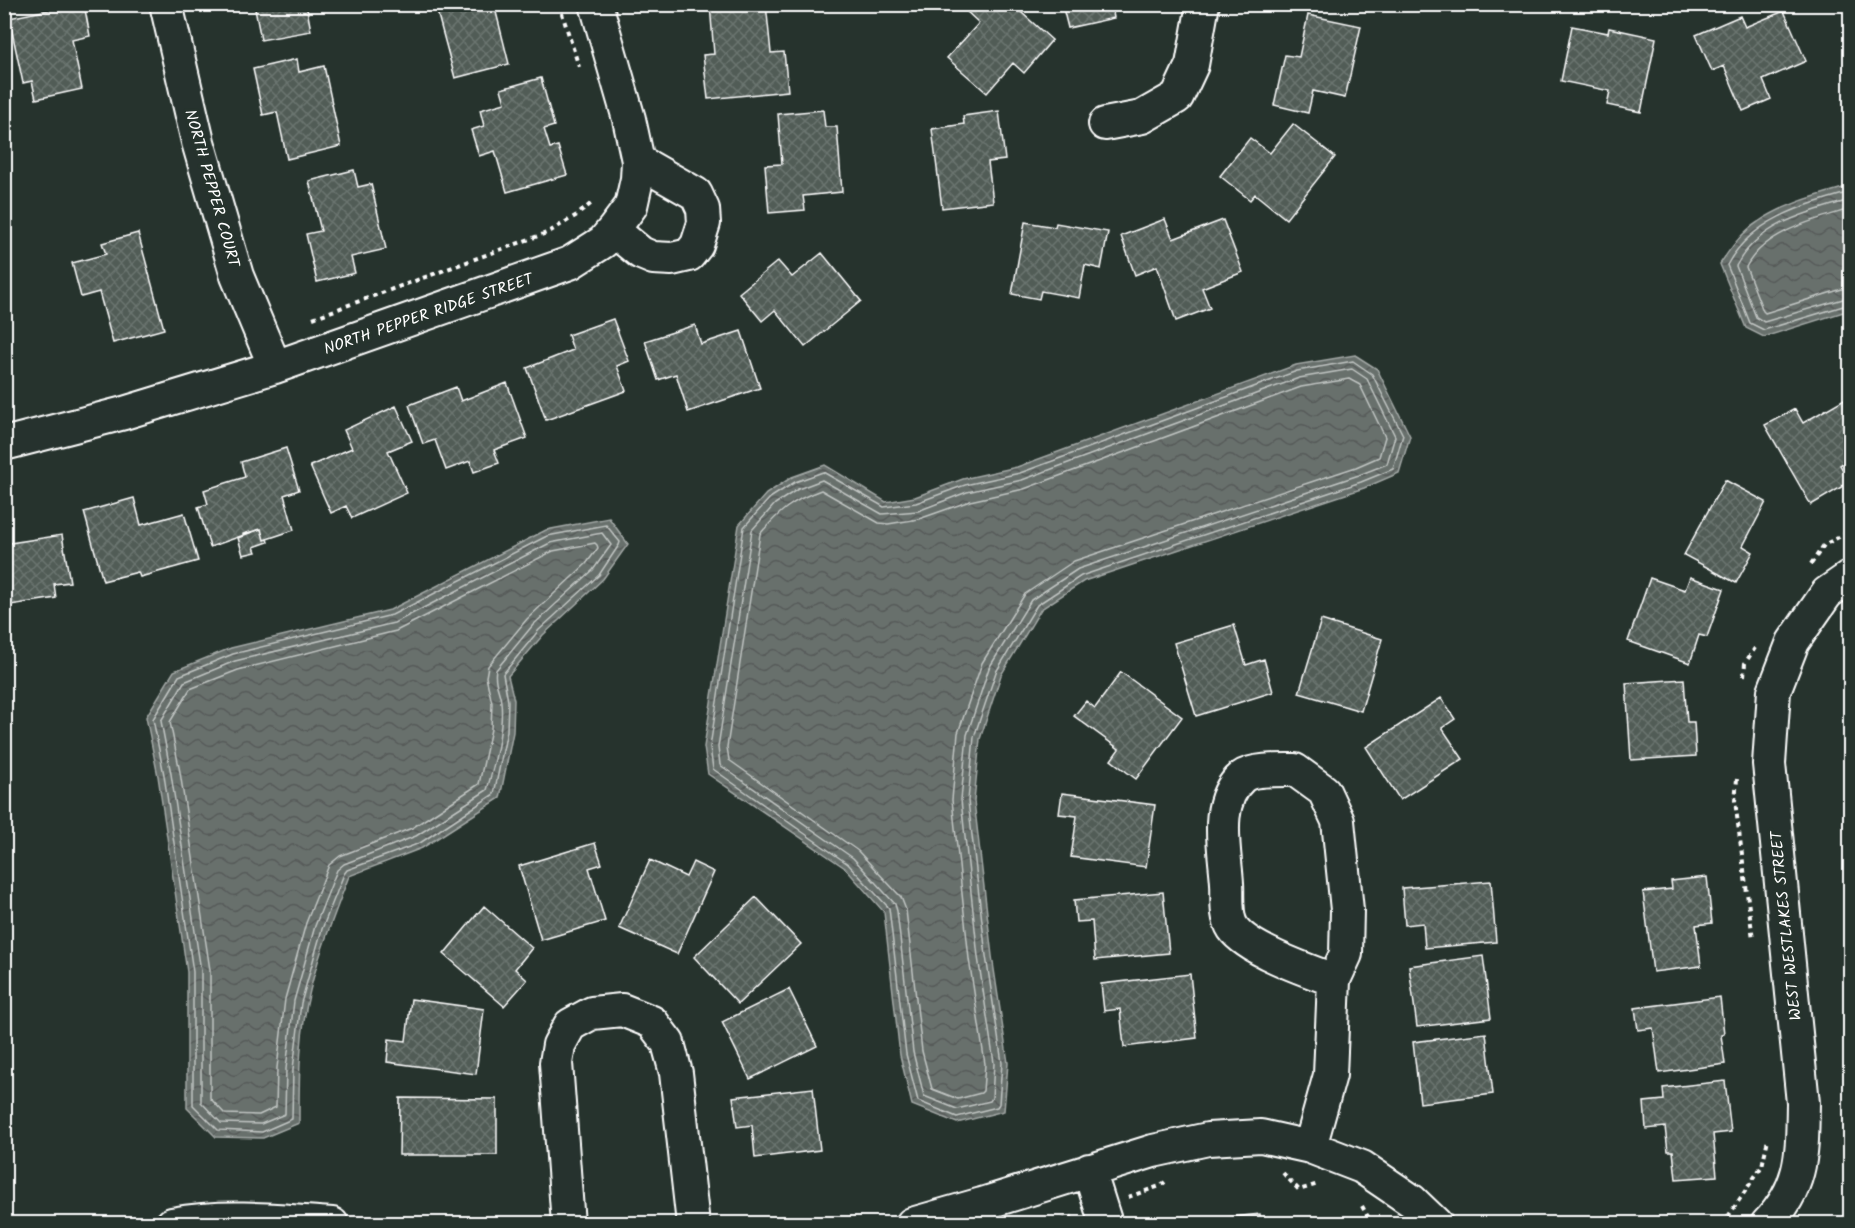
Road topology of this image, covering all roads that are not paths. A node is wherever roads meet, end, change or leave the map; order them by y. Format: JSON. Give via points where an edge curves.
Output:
{"nodes":[{"id":1,"x":166,"y":4,"type":"edge"},
{"id":2,"x":596,"y":4,"type":"edge"},
{"id":3,"x":1203,"y":4,"type":"edge"},
{"id":4,"x":1105,"y":124,"type":"dead end"},
{"id":5,"x":638,"y":162,"type":"junction"},
{"id":6,"x":614,"y":231,"type":"junction"},
{"id":7,"x":275,"y":367,"type":"junction"},
{"id":8,"x":4,"y":444,"type":"edge"},
{"id":9,"x":1851,"y":577,"type":"edge"},
{"id":10,"x":1334,"y":980,"type":"junction"},
{"id":11,"x":1310,"y":1148,"type":"junction"},
{"id":12,"x":1089,"y":1170,"type":"junction"},
{"id":13,"x":1103,"y":1215,"type":"edge"},
{"id":14,"x":1782,"y":1219,"type":"edge"},
{"id":15,"x":172,"y":1224,"type":"edge"},
{"id":16,"x":332,"y":1224,"type":"edge"},
{"id":17,"x":568,"y":1224,"type":"edge"},
{"id":18,"x":693,"y":1224,"type":"edge"},
{"id":19,"x":912,"y":1224,"type":"edge"},
{"id":20,"x":1436,"y":1224,"type":"edge"}],
"edges":[{"from":1,"to":7,"type":"street","name":"NORTH PEPPER COURT","via":[[198,142],[237,276]]},
{"from":2,"to":5,"type":"street","name":"NORTH PEPPER RIDGE STREET"},
{"from":3,"to":4,"type":"street","via":[[1192,65],[1177,97],[1142,117]]},
{"from":5,"to":6,"type":"street","name":"NORTH PEPPER RIDGE STREET","via":[[631,206]]},
{"from":5,"to":6,"type":"street","via":[[696,194],[704,223],[697,245],[689,255],[653,258]]},
{"from":6,"to":7,"type":"street","name":"NORTH PEPPER RIDGE STREET","via":[[570,263]]},
{"from":7,"to":8,"type":"street","name":"NORTH PEPPER RIDGE STREET"},
{"from":9,"to":14,"type":"street","name":"WEST WESTLAKES STREET","via":[[1827,593],[1793,642],[1773,691],[1769,765],[1803,1102],[1802,1148],[1796,1182]]},
{"from":10,"to":10,"type":"street","via":[[1346,954],[1347,910],[1338,821],[1324,791],[1295,770],[1260,771],[1243,776],[1226,803],[1222,832],[1233,927],[1260,949]]},
{"from":10,"to":11,"type":"street","via":[[1330,1075]]},
{"from":11,"to":12,"type":"street","via":[[1262,1136],[1208,1139]]},
{"from":11,"to":20,"type":"street","via":[[1362,1167],[1412,1201]]},
{"from":12,"to":13,"type":"street"},
{"from":12,"to":19,"type":"street"},
{"from":15,"to":16,"type":"street","via":[[259,1218]]},
{"from":17,"to":18,"type":"street","via":[[555,1063],[559,1045],[570,1025],[592,1012],[622,1010],[651,1022],[668,1043],[676,1073]]}]}
